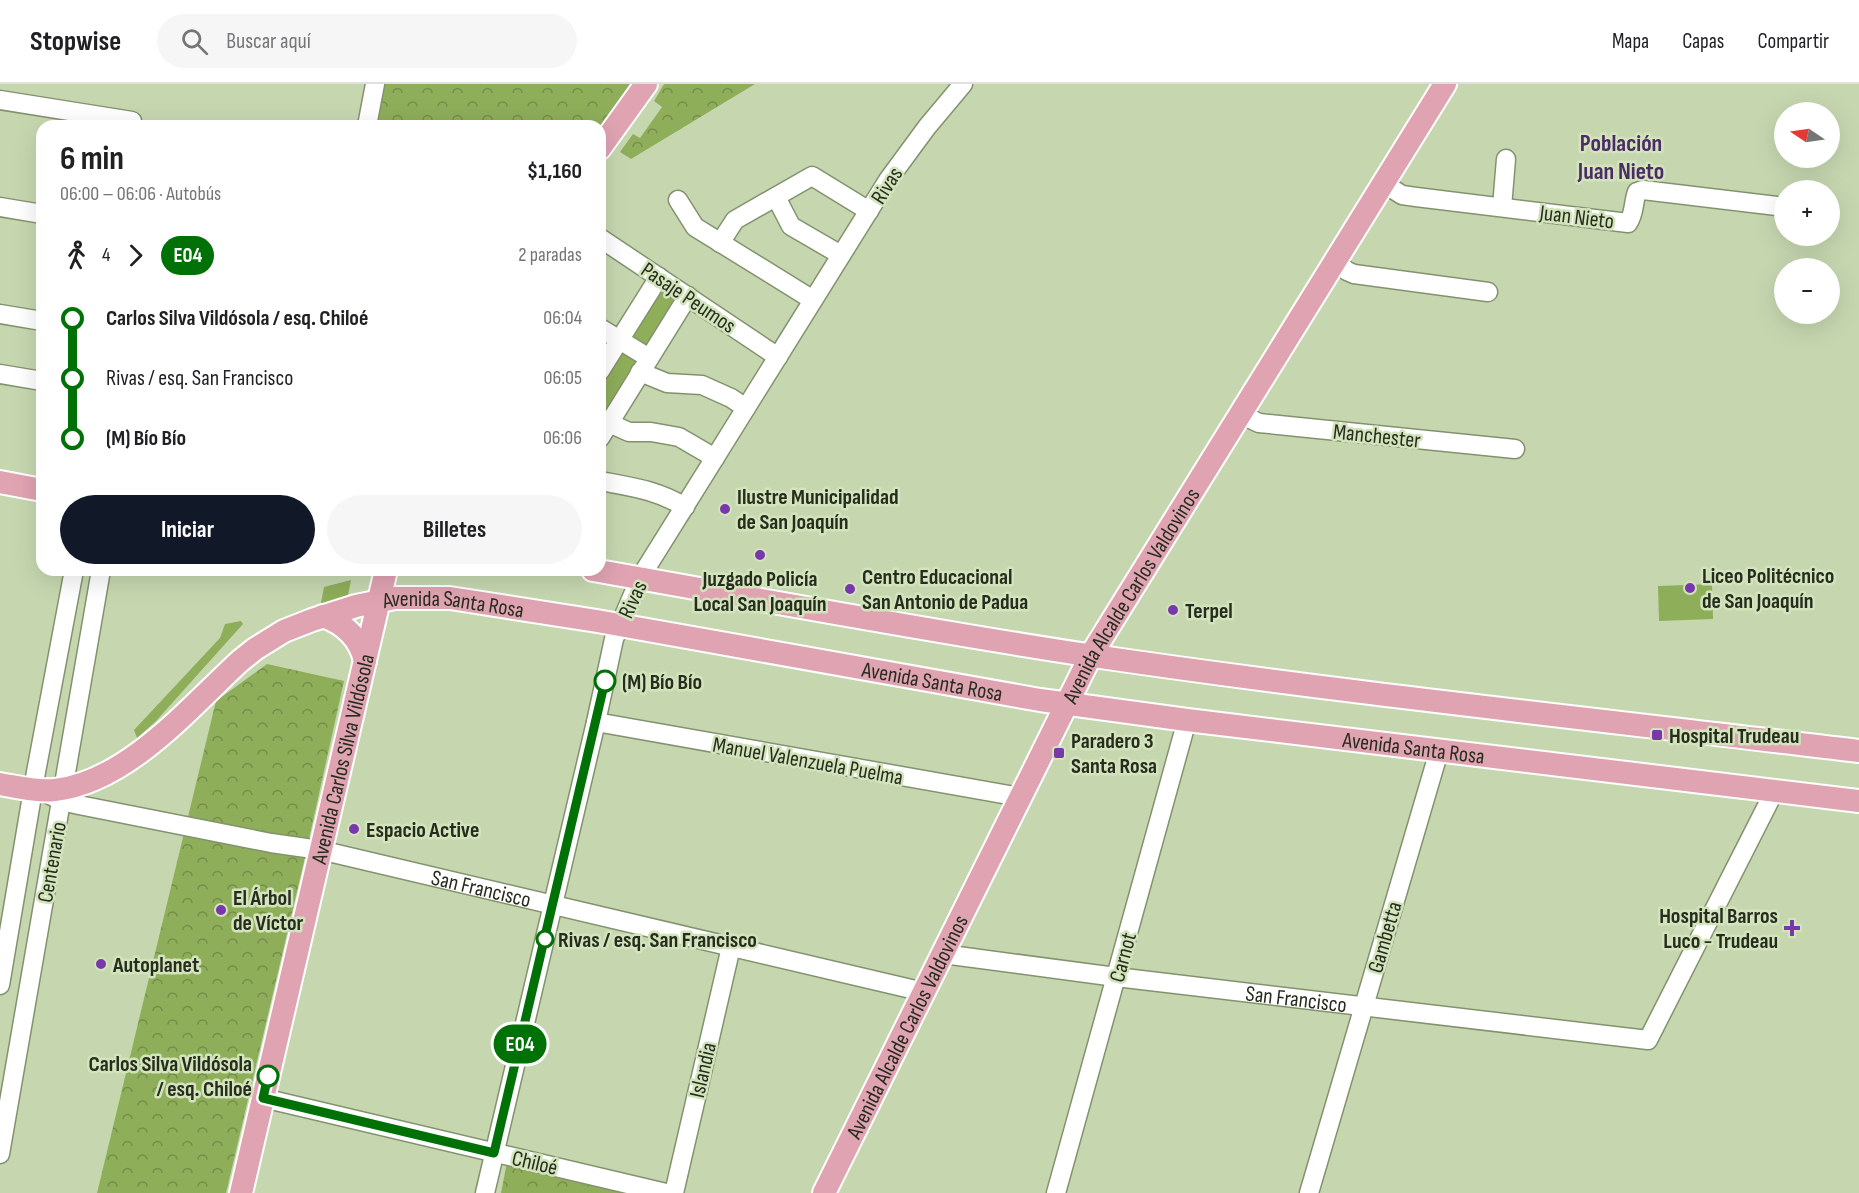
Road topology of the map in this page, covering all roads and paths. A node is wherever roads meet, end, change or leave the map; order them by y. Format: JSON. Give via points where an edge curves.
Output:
{"nodes":[{"id":1,"x":375,"y":84,"type":"edge"},
{"id":2,"x":646,"y":84,"type":"edge"},
{"id":3,"x":963,"y":84,"type":"edge"},
{"id":4,"x":1445,"y":84,"type":"edge"},
{"id":5,"x":0,"y":100,"type":"edge"},
{"id":6,"x":126,"y":120,"type":"edge"},
{"id":7,"x":368,"y":120,"type":"edge"},
{"id":8,"x":606,"y":140,"type":"edge"},
{"id":9,"x":1506,"y":159,"type":"dead end"},
{"id":10,"x":1383,"y":183,"type":"junction"},
{"id":11,"x":776,"y":197,"type":"junction"},
{"id":12,"x":678,"y":200,"type":"dead end"},
{"id":13,"x":1774,"y":206,"type":"edge"},
{"id":14,"x":0,"y":207,"type":"edge"},
{"id":15,"x":1502,"y":207,"type":"junction"},
{"id":16,"x":869,"y":211,"type":"junction"},
{"id":17,"x":36,"y":213,"type":"edge"},
{"id":18,"x":606,"y":242,"type":"edge"},
{"id":19,"x":720,"y":243,"type":"junction"},
{"id":20,"x":841,"y":255,"type":"junction"},
{"id":21,"x":1335,"y":261,"type":"junction"},
{"id":22,"x":658,"y":277,"type":"junction"},
{"id":23,"x":1488,"y":292,"type":"dead end"},
{"id":24,"x":688,"y":296,"type":"junction"},
{"id":25,"x":813,"y":300,"type":"junction"},
{"id":26,"x":0,"y":314,"type":"edge"},
{"id":27,"x":36,"y":320,"type":"edge"},
{"id":28,"x":606,"y":331,"type":"edge"},
{"id":29,"x":620,"y":339,"type":"junction"},
{"id":30,"x":778,"y":357,"type":"junction"},
{"id":31,"x":606,"y":361,"type":"edge"},
{"id":32,"x":645,"y":365,"type":"junction"},
{"id":33,"x":0,"y":374,"type":"edge"},
{"id":34,"x":36,"y":380,"type":"edge"},
{"id":35,"x":746,"y":408,"type":"junction"},
{"id":36,"x":1240,"y":414,"type":"junction"},
{"id":37,"x":606,"y":428,"type":"edge"},
{"id":38,"x":606,"y":430,"type":"edge"},
{"id":39,"x":1515,"y":449,"type":"dead end"},
{"id":40,"x":715,"y":458,"type":"junction"},
{"id":41,"x":0,"y":482,"type":"edge"},
{"id":42,"x":606,"y":482,"type":"edge"},
{"id":43,"x":36,"y":489,"type":"edge"},
{"id":44,"x":685,"y":507,"type":"junction"},
{"id":45,"x":606,"y":572,"type":"edge"},
{"id":46,"x":73,"y":576,"type":"edge"},
{"id":47,"x":100,"y":576,"type":"edge"},
{"id":48,"x":385,"y":576,"type":"edge"},
{"id":49,"x":391,"y":576,"type":"edge"},
{"id":50,"x":640,"y":578,"type":"junction"},
{"id":51,"x":418,"y":597,"type":"junction"},
{"id":52,"x":379,"y":600,"type":"junction"},
{"id":53,"x":324,"y":616,"type":"junction"},
{"id":54,"x":619,"y":625,"type":"junction"},
{"id":55,"x":1091,"y":655,"type":"junction"},
{"id":56,"x":365,"y":661,"type":"junction"},
{"id":57,"x":1067,"y":703,"type":"junction"},
{"id":58,"x":1187,"y":720,"type":"junction"},
{"id":59,"x":596,"y":722,"type":"junction"},
{"id":60,"x":1439,"y":751,"type":"junction"},
{"id":61,"x":1859,"y":751,"type":"edge"},
{"id":62,"x":0,"y":784,"type":"edge"},
{"id":63,"x":37,"y":790,"type":"junction"},
{"id":64,"x":1774,"y":792,"type":"junction"},
{"id":65,"x":63,"y":795,"type":"junction"},
{"id":66,"x":1020,"y":797,"type":"junction"},
{"id":67,"x":1859,"y":801,"type":"edge"},
{"id":68,"x":321,"y":850,"type":"junction"},
{"id":69,"x":553,"y":905,"type":"junction"},
{"id":70,"x":731,"y":947,"type":"junction"},
{"id":71,"x":943,"y":954,"type":"junction"},
{"id":72,"x":1116,"y":977,"type":"junction"},
{"id":73,"x":0,"y":985,"type":"edge"},
{"id":74,"x":924,"y":992,"type":"junction"},
{"id":75,"x":1364,"y":1007,"type":"junction"},
{"id":76,"x":263,"y":1098,"type":"junction"},
{"id":77,"x":494,"y":1153,"type":"junction"},
{"id":78,"x":0,"y":1154,"type":"edge"},
{"id":79,"x":655,"y":1192,"type":"edge"},
{"id":80,"x":241,"y":1193,"type":"edge"},
{"id":81,"x":485,"y":1193,"type":"edge"},
{"id":82,"x":674,"y":1193,"type":"edge"},
{"id":83,"x":824,"y":1193,"type":"edge"},
{"id":84,"x":1056,"y":1193,"type":"edge"},
{"id":85,"x":1309,"y":1193,"type":"edge"}],
"edges":[{"from":1,"to":7,"type":"street"},
{"from":2,"to":8,"type":"main road"},
{"from":3,"to":16,"type":"street","name":"Rivas","via":[[927,127]]},
{"from":4,"to":10,"type":"main road","name":"Avenida Alcalde Carlos Valdovinos"},
{"from":5,"to":6,"type":"street"},
{"from":9,"to":15,"type":"street"},
{"from":10,"to":15,"type":"street","name":"Juan Nieto","via":[[1402,195]]},
{"from":10,"to":21,"type":"main road","name":"Avenida Alcalde Carlos Valdovinos"},
{"from":11,"to":16,"type":"street","via":[[812,176]]},
{"from":11,"to":19,"type":"street","via":[[735,220]]},
{"from":11,"to":20,"type":"street","via":[[791,226]]},
{"from":12,"to":19,"type":"street","via":[[695,227]]},
{"from":13,"to":15,"type":"street","name":"Juan Nieto","via":[[1643,190],[1637,192],[1628,223]]},
{"from":14,"to":17,"type":"street"},
{"from":16,"to":20,"type":"street","name":"Rivas"},
{"from":18,"to":22,"type":"street","name":"Pasaje Peumos"},
{"from":19,"to":25,"type":"street"},
{"from":20,"to":25,"type":"street","name":"Rivas"},
{"from":21,"to":23,"type":"street","via":[[1347,271],[1362,275]]},
{"from":21,"to":36,"type":"main road","name":"Avenida Alcalde Carlos Valdovinos"},
{"from":22,"to":24,"type":"street","name":"Pasaje Peumos"},
{"from":22,"to":29,"type":"street"},
{"from":24,"to":30,"type":"street","name":"Pasaje Peumos"},
{"from":24,"to":32,"type":"street"},
{"from":25,"to":30,"type":"street","name":"Rivas"},
{"from":26,"to":27,"type":"street"},
{"from":28,"to":29,"type":"street"},
{"from":29,"to":31,"type":"street"},
{"from":29,"to":32,"type":"street"},
{"from":30,"to":35,"type":"street","name":"Rivas"},
{"from":32,"to":35,"type":"street","via":[[667,383],[702,385]]},
{"from":32,"to":37,"type":"street"},
{"from":33,"to":34,"type":"street"},
{"from":35,"to":40,"type":"street","name":"Rivas"},
{"from":36,"to":39,"type":"street","name":"Manchester","via":[[1259,423]]},
{"from":36,"to":55,"type":"main road","name":"Avenida Alcalde Carlos Valdovinos"},
{"from":38,"to":40,"type":"street","via":[[679,437]]},
{"from":40,"to":44,"type":"street","name":"Rivas"},
{"from":41,"to":43,"type":"main road"},
{"from":42,"to":44,"type":"street","via":[[654,491]]},
{"from":44,"to":50,"type":"street","name":"Rivas"},
{"from":45,"to":50,"type":"main road"},
{"from":46,"to":63,"type":"street","name":"Centenario"},
{"from":47,"to":65,"type":"street","name":"Centenario"},
{"from":48,"to":52,"type":"main road","name":"Avenida Carlos Silva Vildósola"},
{"from":49,"to":51,"type":"main road","via":[[402,589]]},
{"from":50,"to":54,"type":"street","name":"Rivas"},
{"from":50,"to":55,"type":"main road"},
{"from":51,"to":52,"type":"main road","name":"Avenida Santa Rosa"},
{"from":51,"to":54,"type":"main road","name":"Avenida Santa Rosa","via":[[468,600]]},
{"from":52,"to":53,"type":"main road","name":"Avenida Santa Rosa"},
{"from":52,"to":56,"type":"main road","name":"Avenida Carlos Silva Vildósola"},
{"from":53,"to":56,"type":"main road","via":[[349,631],[361,647]]},
{"from":53,"to":65,"type":"main road","name":"Avenida Santa Rosa","via":[[284,631],[255,649],[144,750]]},
{"from":54,"to":57,"type":"main road","name":"Avenida Santa Rosa"},
{"from":54,"to":59,"type":"street","name":"Rivas"},
{"from":55,"to":57,"type":"main road","name":"Avenida Alcalde Carlos Valdovinos"},
{"from":55,"to":61,"type":"main road"},
{"from":56,"to":68,"type":"main road","name":"Avenida Carlos Silva Vildósola"},
{"from":57,"to":58,"type":"main road","name":"Avenida Santa Rosa"},
{"from":57,"to":66,"type":"main road","name":"Avenida Alcalde Carlos Valdovinos"},
{"from":58,"to":60,"type":"main road","name":"Avenida Santa Rosa"},
{"from":58,"to":72,"type":"street","name":"Carnot"},
{"from":59,"to":66,"type":"street","name":"Manuel Valenzuela Puelma"},
{"from":59,"to":69,"type":"street","name":"Rivas"},
{"from":60,"to":64,"type":"main road","name":"Avenida Santa Rosa"},
{"from":60,"to":75,"type":"street","name":"Gambetta"},
{"from":62,"to":63,"type":"main road","name":"San Francisco"},
{"from":63,"to":65,"type":"main road","name":"San Francisco"},
{"from":63,"to":73,"type":"street","name":"Centenario"},
{"from":64,"to":67,"type":"main road","name":"Avenida Santa Rosa"},
{"from":64,"to":75,"type":"street","name":"San Francisco","via":[[1648,1040]]},
{"from":65,"to":68,"type":"street","name":"San Francisco","via":[[271,843]]},
{"from":65,"to":78,"type":"street","name":"Centenario"},
{"from":66,"to":71,"type":"main road","name":"Avenida Alcalde Carlos Valdovinos"},
{"from":68,"to":69,"type":"street","name":"San Francisco"},
{"from":68,"to":76,"type":"main road","name":"Avenida Carlos Silva Vildósola"},
{"from":69,"to":70,"type":"street","name":"San Francisco"},
{"from":69,"to":77,"type":"street","name":"Rivas"},
{"from":70,"to":74,"type":"street","name":"San Francisco"},
{"from":70,"to":82,"type":"street","name":"Islandia"},
{"from":71,"to":72,"type":"street","name":"San Francisco"},
{"from":71,"to":74,"type":"main road","name":"Avenida Alcalde Carlos Valdovinos"},
{"from":72,"to":75,"type":"street","name":"San Francisco"},
{"from":72,"to":84,"type":"street","name":"Carnot"},
{"from":74,"to":83,"type":"main road","name":"Avenida Alcalde Carlos Valdovinos"},
{"from":75,"to":85,"type":"street","name":"Gambetta"},
{"from":76,"to":77,"type":"street","name":"Chiloé"},
{"from":76,"to":80,"type":"main road","name":"Avenida Carlos Silva Vildósola"},
{"from":77,"to":79,"type":"street","name":"Chiloé"},
{"from":77,"to":81,"type":"street","name":"Rivas"}]}
